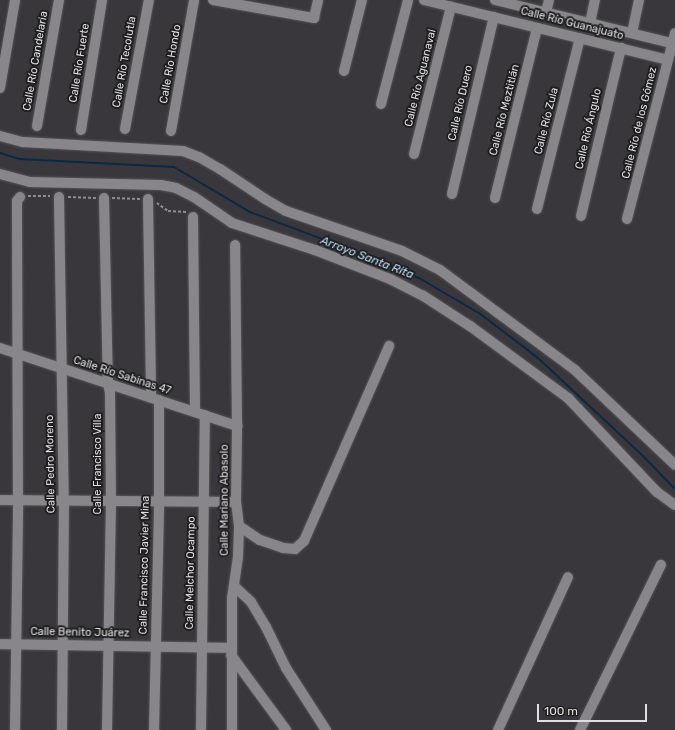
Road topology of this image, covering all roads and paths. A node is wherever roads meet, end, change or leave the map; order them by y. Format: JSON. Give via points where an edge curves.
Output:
{"nodes":[{"id":1,"x":15,"y":0,"type":"edge"},
{"id":2,"x":59,"y":0,"type":"edge"},
{"id":3,"x":102,"y":0,"type":"edge"},
{"id":4,"x":149,"y":0,"type":"edge"},
{"id":5,"x":194,"y":0,"type":"edge"},
{"id":6,"x":213,"y":0,"type":"edge"},
{"id":7,"x":318,"y":0,"type":"edge"},
{"id":8,"x":362,"y":0,"type":"edge"},
{"id":9,"x":408,"y":0,"type":"edge"},
{"id":10,"x":424,"y":0,"type":"edge"},
{"id":11,"x":499,"y":0,"type":"edge"},
{"id":12,"x":549,"y":0,"type":"edge"},
{"id":13,"x":595,"y":0,"type":"edge"},
{"id":14,"x":639,"y":0,"type":"edge"},
{"id":15,"x":451,"y":6,"type":"junction"},
{"id":16,"x":546,"y":12,"type":"junction"},
{"id":17,"x":562,"y":16,"type":"junction"},
{"id":18,"x":494,"y":17,"type":"junction"},
{"id":19,"x":590,"y":23,"type":"junction"},
{"id":20,"x":537,"y":28,"type":"junction"},
{"id":21,"x":558,"y":33,"type":"junction"},
{"id":22,"x":632,"y":33,"type":"junction"},
{"id":23,"x":675,"y":33,"type":"edge"},
{"id":24,"x":580,"y":38,"type":"junction"},
{"id":25,"x":674,"y":44,"type":"edge"},
{"id":26,"x":621,"y":48,"type":"junction"},
{"id":27,"x":668,"y":60,"type":"junction"},
{"id":28,"x":344,"y":71,"type":"dead end"},
{"id":29,"x":0,"y":88,"type":"edge"},
{"id":30,"x":381,"y":104,"type":"dead end"},
{"id":31,"x":37,"y":126,"type":"dead end"},
{"id":32,"x":125,"y":129,"type":"dead end"},
{"id":33,"x":81,"y":130,"type":"dead end"},
{"id":34,"x":171,"y":131,"type":"dead end"},
{"id":35,"x":0,"y":136,"type":"edge"},
{"id":36,"x":414,"y":154,"type":"dead end"},
{"id":37,"x":0,"y":174,"type":"edge"},
{"id":38,"x":452,"y":194,"type":"dead end"},
{"id":39,"x":20,"y":197,"type":"dead end"},
{"id":40,"x":59,"y":197,"type":"dead end"},
{"id":41,"x":104,"y":198,"type":"dead end"},
{"id":42,"x":495,"y":198,"type":"dead end"},
{"id":43,"x":148,"y":200,"type":"dead end"},
{"id":44,"x":536,"y":210,"type":"dead end"},
{"id":45,"x":581,"y":216,"type":"dead end"},
{"id":46,"x":193,"y":217,"type":"dead end"},
{"id":47,"x":627,"y":219,"type":"dead end"},
{"id":48,"x":235,"y":245,"type":"dead end"},
{"id":49,"x":389,"y":346,"type":"dead end"},
{"id":50,"x":0,"y":348,"type":"edge"},
{"id":51,"x":18,"y":355,"type":"junction"},
{"id":52,"x":62,"y":369,"type":"junction"},
{"id":53,"x":108,"y":384,"type":"junction"},
{"id":54,"x":155,"y":399,"type":"junction"},
{"id":55,"x":200,"y":414,"type":"junction"},
{"id":56,"x":237,"y":426,"type":"junction"},
{"id":57,"x":675,"y":465,"type":"edge"},
{"id":58,"x":0,"y":500,"type":"edge"},
{"id":59,"x":18,"y":501,"type":"junction"},
{"id":60,"x":64,"y":501,"type":"junction"},
{"id":61,"x":111,"y":501,"type":"junction"},
{"id":62,"x":159,"y":501,"type":"junction"},
{"id":63,"x":204,"y":502,"type":"junction"},
{"id":64,"x":236,"y":502,"type":"junction"},
{"id":65,"x":675,"y":505,"type":"edge"},
{"id":66,"x":239,"y":526,"type":"junction"},
{"id":67,"x":661,"y":565,"type":"dead end"},
{"id":68,"x":568,"y":577,"type":"dead end"},
{"id":69,"x":234,"y":586,"type":"junction"},
{"id":70,"x":0,"y":644,"type":"edge"},
{"id":71,"x":16,"y":644,"type":"junction"},
{"id":72,"x":63,"y":645,"type":"junction"},
{"id":73,"x":109,"y":646,"type":"junction"},
{"id":74,"x":156,"y":647,"type":"junction"},
{"id":75,"x":202,"y":647,"type":"junction"},
{"id":76,"x":231,"y":651,"type":"junction"},
{"id":77,"x":234,"y":727,"type":"edge"},
{"id":78,"x":15,"y":730,"type":"edge"},
{"id":79,"x":62,"y":730,"type":"edge"},
{"id":80,"x":107,"y":730,"type":"edge"},
{"id":81,"x":154,"y":730,"type":"edge"},
{"id":82,"x":201,"y":730,"type":"edge"},
{"id":83,"x":286,"y":730,"type":"edge"},
{"id":84,"x":326,"y":730,"type":"edge"},
{"id":85,"x":498,"y":730,"type":"edge"},
{"id":86,"x":580,"y":730,"type":"edge"}],
"edges":[{"from":1,"to":29,"type":"street"},
{"from":2,"to":31,"type":"street","name":"Calle Río Candelaria"},
{"from":3,"to":33,"type":"street","name":"Calle Río Fuerte"},
{"from":4,"to":32,"type":"street","name":"Calle Río Tecolutla"},
{"from":5,"to":34,"type":"street","name":"Calle Río Hondo"},
{"from":6,"to":7,"type":"street","via":[[314,18]]},
{"from":8,"to":28,"type":"street"},
{"from":9,"to":30,"type":"street"},
{"from":10,"to":15,"type":"street","name":"Calle Río Guanajuato"},
{"from":11,"to":16,"type":"street","name":"Calle Río Guanajuato"},
{"from":12,"to":16,"type":"street"},
{"from":13,"to":19,"type":"street"},
{"from":14,"to":22,"type":"street"},
{"from":15,"to":18,"type":"street","name":"Calle Río Guanajuato"},
{"from":15,"to":36,"type":"street","name":"Calle Río Aguanaval"},
{"from":16,"to":17,"type":"street","name":"Calle Río Guanajuato"},
{"from":17,"to":19,"type":"street","name":"Calle Río Guanajuato"},
{"from":17,"to":21,"type":"street"},
{"from":18,"to":20,"type":"street","name":"Calle Río Guanajuato"},
{"from":18,"to":38,"type":"street","name":"Calle Río Duero"},
{"from":19,"to":22,"type":"street","name":"Calle Río Guanajuato"},
{"from":20,"to":21,"type":"street","name":"Calle Río Guanajuato"},
{"from":20,"to":42,"type":"street","name":"Calle Río Meztitlán"},
{"from":21,"to":24,"type":"street","name":"Calle Río Guanajuato"},
{"from":22,"to":25,"type":"street","name":"Calle Río Guanajuato"},
{"from":23,"to":25,"type":"street","name":"Calle Río de los Gómez"},
{"from":24,"to":26,"type":"street","name":"Calle Río Guanajuato"},
{"from":24,"to":44,"type":"street","name":"Calle Río Zula"},
{"from":25,"to":27,"type":"street","name":"Calle Río de los Gómez"},
{"from":26,"to":27,"type":"street","name":"Calle Río Guanajuato"},
{"from":26,"to":45,"type":"street","name":"Calle Río Ángulo"},
{"from":27,"to":47,"type":"street","name":"Calle Río de los Gómez"},
{"from":35,"to":57,"type":"street","via":[[23,142],[183,151],[220,169],[286,211],[402,251],[440,270],[575,370]]},
{"from":37,"to":65,"type":"street","via":[[30,182],[154,184],[176,188],[232,223],[315,250],[390,279],[422,295],[470,326],[561,393],[657,492]]},
{"from":39,"to":51,"type":"street","via":[[17,201]]},
{"from":40,"to":52,"type":"street","name":"Calle Pedro Moreno"},
{"from":41,"to":53,"type":"street","name":"Calle Francisco Villa"},
{"from":43,"to":54,"type":"street","name":"Calle Francisco Javier Mina"},
{"from":46,"to":55,"type":"street","name":"Calle Melchor Ocampo"},
{"from":48,"to":56,"type":"street","name":"Calle Mariano Abasolo"},
{"from":49,"to":66,"type":"street","via":[[304,541],[295,548],[283,548],[260,540]]},
{"from":50,"to":51,"type":"street","name":"Calle Río Sabinas 47"},
{"from":51,"to":52,"type":"street","name":"Calle Río Sabinas 47"},
{"from":51,"to":59,"type":"street"},
{"from":52,"to":53,"type":"street","name":"Calle Río Sabinas 47"},
{"from":52,"to":60,"type":"street","name":"Calle Pedro Moreno"},
{"from":53,"to":54,"type":"street","name":"Calle Río Sabinas 47"},
{"from":53,"to":61,"type":"street","name":"Calle Francisco Villa"},
{"from":54,"to":55,"type":"street","name":"Calle Río Sabinas 47"},
{"from":54,"to":62,"type":"street","name":"Calle Francisco Javier Mina"},
{"from":55,"to":56,"type":"street","name":"Calle Río Sabinas 47"},
{"from":55,"to":63,"type":"street","name":"Calle Melchor Ocampo"},
{"from":56,"to":64,"type":"street","name":"Calle Mariano Abasolo"},
{"from":58,"to":59,"type":"street"},
{"from":59,"to":60,"type":"street"},
{"from":59,"to":71,"type":"street"},
{"from":60,"to":61,"type":"street"},
{"from":60,"to":72,"type":"street","name":"Calle Pedro Moreno"},
{"from":61,"to":62,"type":"street"},
{"from":61,"to":73,"type":"street","name":"Calle Francisco Villa"},
{"from":62,"to":63,"type":"street"},
{"from":62,"to":74,"type":"street","name":"Calle Francisco Javier Mina"},
{"from":63,"to":64,"type":"street"},
{"from":63,"to":75,"type":"street","name":"Calle Melchor Ocampo"},
{"from":64,"to":66,"type":"street","name":"Calle Mariano Abasolo"},
{"from":66,"to":69,"type":"street","name":"Calle Mariano Abasolo"},
{"from":67,"to":86,"type":"street"},
{"from":68,"to":85,"type":"street"},
{"from":69,"to":76,"type":"street","name":"Calle Mariano Abasolo"},
{"from":69,"to":84,"type":"street","via":[[252,602],[286,668]]},
{"from":70,"to":71,"type":"street","name":"Calle Benito Juárez"},
{"from":71,"to":72,"type":"street","name":"Calle Benito Juárez"},
{"from":71,"to":78,"type":"street"},
{"from":72,"to":73,"type":"street","name":"Calle Benito Juárez"},
{"from":72,"to":79,"type":"street","name":"Calle Pedro Moreno"},
{"from":73,"to":74,"type":"street","name":"Calle Benito Juárez"},
{"from":73,"to":80,"type":"street","name":"Calle Francisco Villa"},
{"from":74,"to":75,"type":"street","name":"Calle Benito Juárez"},
{"from":74,"to":81,"type":"street","name":"Calle Francisco Javier Mina"},
{"from":75,"to":76,"type":"street","name":"Calle Benito Juárez"},
{"from":75,"to":82,"type":"street","name":"Calle Melchor Ocampo"},
{"from":76,"to":77,"type":"street","name":"Calle Mariano Abasolo"},
{"from":76,"to":83,"type":"street"}]}
